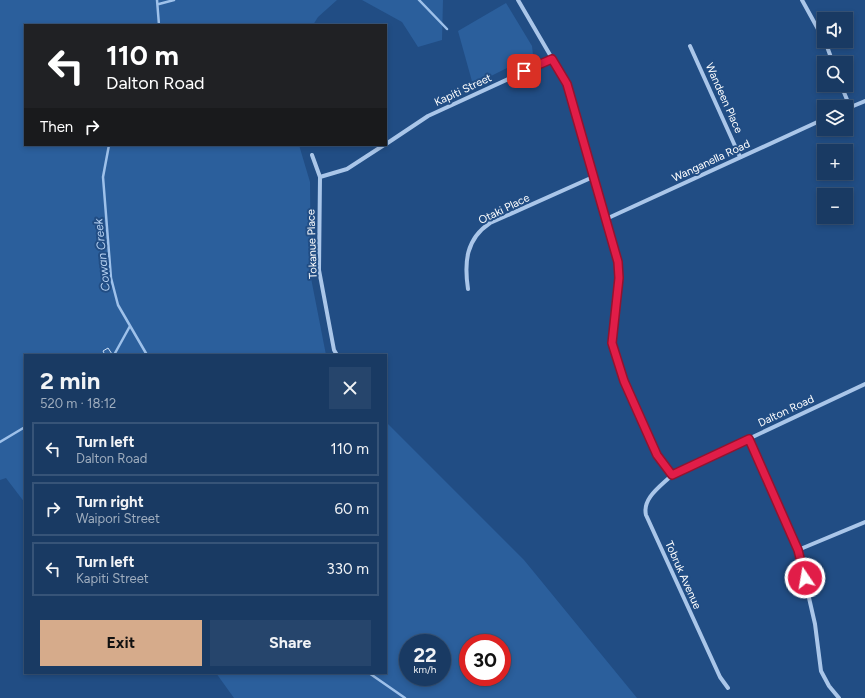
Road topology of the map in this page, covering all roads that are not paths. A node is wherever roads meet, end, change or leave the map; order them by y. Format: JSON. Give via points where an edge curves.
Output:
{"nodes":[{"id":1,"x":518,"y":0,"type":"edge"},
{"id":2,"x":802,"y":0,"type":"edge"},
{"id":3,"x":817,"y":27,"type":"edge"},
{"id":4,"x":690,"y":46,"type":"dead end"},
{"id":5,"x":552,"y":59,"type":"junction"},
{"id":6,"x":865,"y":100,"type":"edge"},
{"id":7,"x":853,"y":106,"type":"edge"},
{"id":8,"x":817,"y":122,"type":"edge"},
{"id":9,"x":387,"y":143,"type":"edge"},
{"id":10,"x":382,"y":146,"type":"edge"},
{"id":11,"x":312,"y":155,"type":"dead end"},
{"id":12,"x":740,"y":157,"type":"junction"},
{"id":13,"x":320,"y":177,"type":"junction"},
{"id":14,"x":593,"y":177,"type":"junction"},
{"id":15,"x":606,"y":218,"type":"junction"},
{"id":16,"x":468,"y":289,"type":"dead end"},
{"id":17,"x":336,"y":354,"type":"edge"},
{"id":18,"x":865,"y":384,"type":"edge"},
{"id":19,"x":749,"y":439,"type":"junction"},
{"id":20,"x":672,"y":475,"type":"junction"},
{"id":21,"x":865,"y":522,"type":"edge"},
{"id":22,"x":798,"y":550,"type":"junction"},
{"id":23,"x":728,"y":688,"type":"dead end"},
{"id":24,"x":839,"y":698,"type":"edge"}],
"edges":[{"from":1,"to":5,"type":"street"},
{"from":2,"to":3,"type":"street"},
{"from":4,"to":12,"type":"street","name":"Wandeen Place"},
{"from":5,"to":9,"type":"street","name":"Kapiti Street","via":[[428,116]]},
{"from":5,"to":14,"type":"street","via":[[567,84]]},
{"from":6,"to":7,"type":"street"},
{"from":8,"to":12,"type":"street","name":"Wanganella Road"},
{"from":10,"to":13,"type":"street","name":"Kapiti Street","via":[[347,170]]},
{"from":11,"to":13,"type":"street","name":"Tokanue Place"},
{"from":12,"to":15,"type":"street","name":"Wanganella Road"},
{"from":13,"to":17,"type":"street","name":"Tokanue Place","via":[[319,270]]},
{"from":14,"to":15,"type":"street"},
{"from":14,"to":16,"type":"street","name":"Otaki Place","via":[[490,223],[480,230],[469,247],[466,275]]},
{"from":15,"to":20,"type":"street","via":[[618,262],[619,278],[612,343],[624,381],[657,455]]},
{"from":18,"to":19,"type":"street","name":"Dalton Road"},
{"from":19,"to":20,"type":"street","name":"Dalton Road"},
{"from":19,"to":22,"type":"street"},
{"from":20,"to":23,"type":"street","name":"Tobruk Avenue","via":[[647,500],[644,507],[646,515],[720,677]]},
{"from":21,"to":22,"type":"street"},
{"from":22,"to":24,"type":"street","via":[[815,624],[821,671]]}]}
